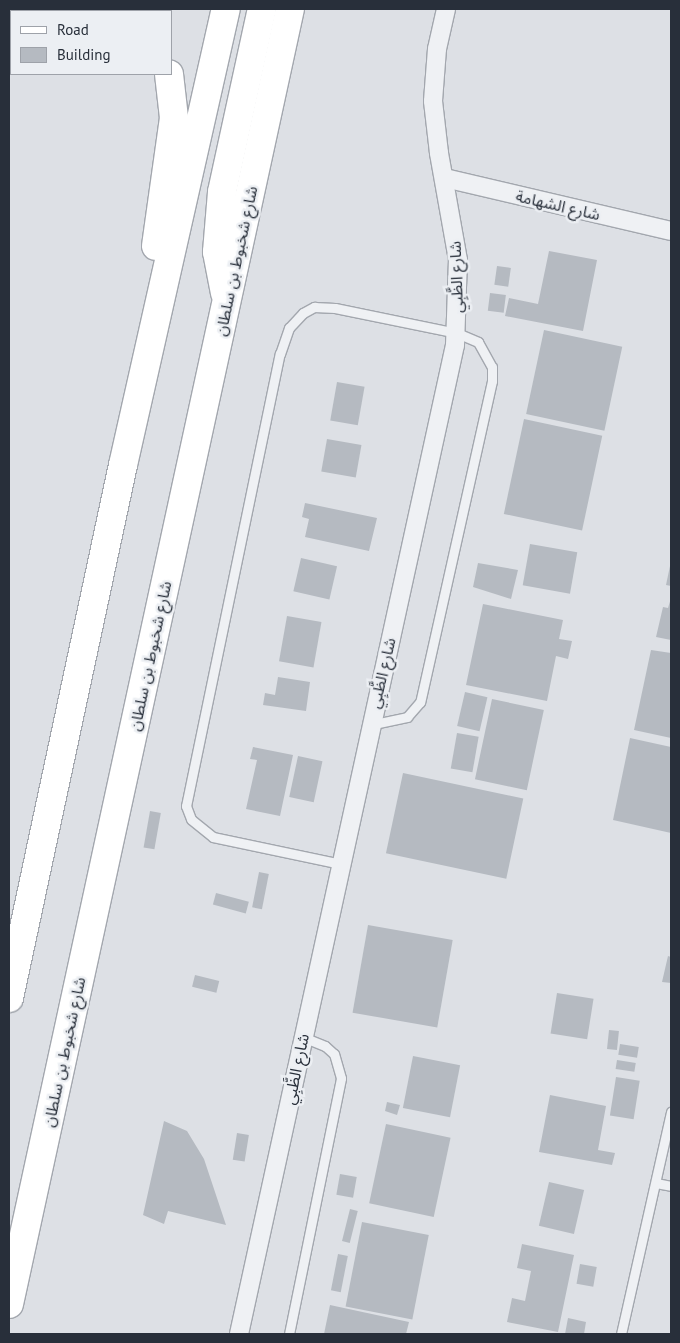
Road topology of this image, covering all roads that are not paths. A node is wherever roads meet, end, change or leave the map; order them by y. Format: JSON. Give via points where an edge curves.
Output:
{"nodes":[{"id":1,"x":226,"y":9,"type":"edge"},
{"id":2,"x":262,"y":9,"type":"edge"},
{"id":3,"x":290,"y":9,"type":"edge"},
{"id":4,"x":446,"y":9,"type":"edge"},
{"id":5,"x":169,"y":75,"type":"edge"},
{"id":6,"x":445,"y":178,"type":"junction"},
{"id":7,"x":671,"y":231,"type":"edge"},
{"id":8,"x":227,"y":305,"type":"junction"},
{"id":9,"x":457,"y":333,"type":"junction"},
{"id":10,"x":123,"y":465,"type":"junction"},
{"id":11,"x":370,"y":725,"type":"junction"},
{"id":12,"x":341,"y":864,"type":"junction"},
{"id":13,"x":9,"y":998,"type":"edge"},
{"id":14,"x":303,"y":1037,"type":"junction"},
{"id":15,"x":671,"y":1112,"type":"edge"},
{"id":16,"x":656,"y":1183,"type":"junction"},
{"id":17,"x":671,"y":1186,"type":"edge"},
{"id":18,"x":9,"y":1304,"type":"edge"},
{"id":19,"x":239,"y":1334,"type":"edge"},
{"id":20,"x":289,"y":1334,"type":"edge"},
{"id":21,"x":621,"y":1334,"type":"edge"}],
"edges":[{"from":1,"to":10,"type":"main road"},
{"from":2,"to":8,"type":"main road","via":[[222,192],[218,225],[216,252]]},
{"from":3,"to":8,"type":"main road","name":"شارع شخبوط بن سلطان"},
{"from":4,"to":6,"type":"street","name":"شارع الظَّبِي","via":[[437,48],[433,101]]},
{"from":5,"to":10,"type":"main road","via":[[174,118]]},
{"from":6,"to":7,"type":"street","name":"شارع الشهامة"},
{"from":6,"to":9,"type":"street","name":"شارع الظَّبِي","via":[[458,260]]},
{"from":8,"to":18,"type":"main road","name":"شارع شخبوط بن سلطان"},
{"from":9,"to":11,"type":"street","name":"شارع الظَّبِي"},
{"from":9,"to":11,"type":"lane","via":[[478,342],[487,354],[492,381],[420,702],[407,717]]},
{"from":9,"to":12,"type":"lane","via":[[335,308],[314,307],[302,312],[289,328],[274,383],[186,806],[191,819],[213,837]]},
{"from":10,"to":13,"type":"main road"},
{"from":11,"to":12,"type":"street","name":"شارع الظَّبِي"},
{"from":12,"to":14,"type":"street","name":"شارع الظَّبِي"},
{"from":14,"to":19,"type":"street","name":"شارع الظَّبِي"},
{"from":14,"to":20,"type":"lane","via":[[325,1046],[334,1054],[341,1078]]},
{"from":15,"to":16,"type":"lane"},
{"from":16,"to":17,"type":"lane"},
{"from":16,"to":21,"type":"lane"}]}
